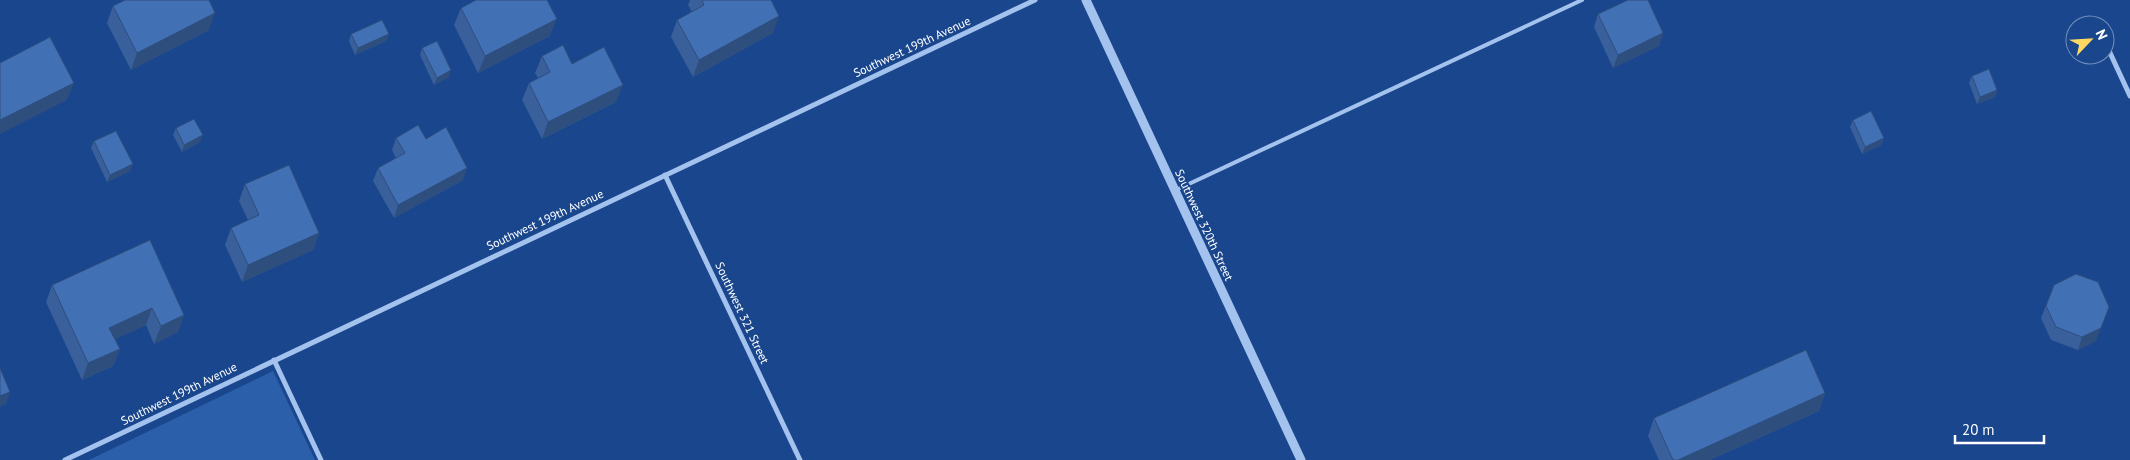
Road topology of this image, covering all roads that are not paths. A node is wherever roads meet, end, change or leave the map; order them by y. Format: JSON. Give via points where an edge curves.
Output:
{"nodes":[{"id":1,"x":1035,"y":0,"type":"edge"},
{"id":2,"x":1086,"y":0,"type":"edge"},
{"id":3,"x":1582,"y":0,"type":"edge"},
{"id":4,"x":2115,"y":64,"type":"edge"},
{"id":5,"x":2130,"y":96,"type":"edge"},
{"id":6,"x":666,"y":175,"type":"junction"},
{"id":7,"x":1174,"y":191,"type":"junction"},
{"id":8,"x":274,"y":360,"type":"junction"},
{"id":9,"x":65,"y":460,"type":"edge"},
{"id":10,"x":321,"y":460,"type":"edge"},
{"id":11,"x":800,"y":460,"type":"edge"},
{"id":12,"x":1301,"y":460,"type":"edge"}],
"edges":[{"from":1,"to":6,"type":"street","name":"Southwest 199th Avenue"},
{"from":2,"to":7,"type":"street","name":"Southwest 320th Street"},
{"from":3,"to":7,"type":"lane"},
{"from":4,"to":5,"type":"street"},
{"from":6,"to":8,"type":"street","name":"Southwest 199th Avenue"},
{"from":6,"to":11,"type":"street","name":"Southwest 321 Street"},
{"from":7,"to":12,"type":"street","name":"Southwest 320th Street"},
{"from":8,"to":9,"type":"street","name":"Southwest 199th Avenue"},
{"from":8,"to":10,"type":"street"}]}
